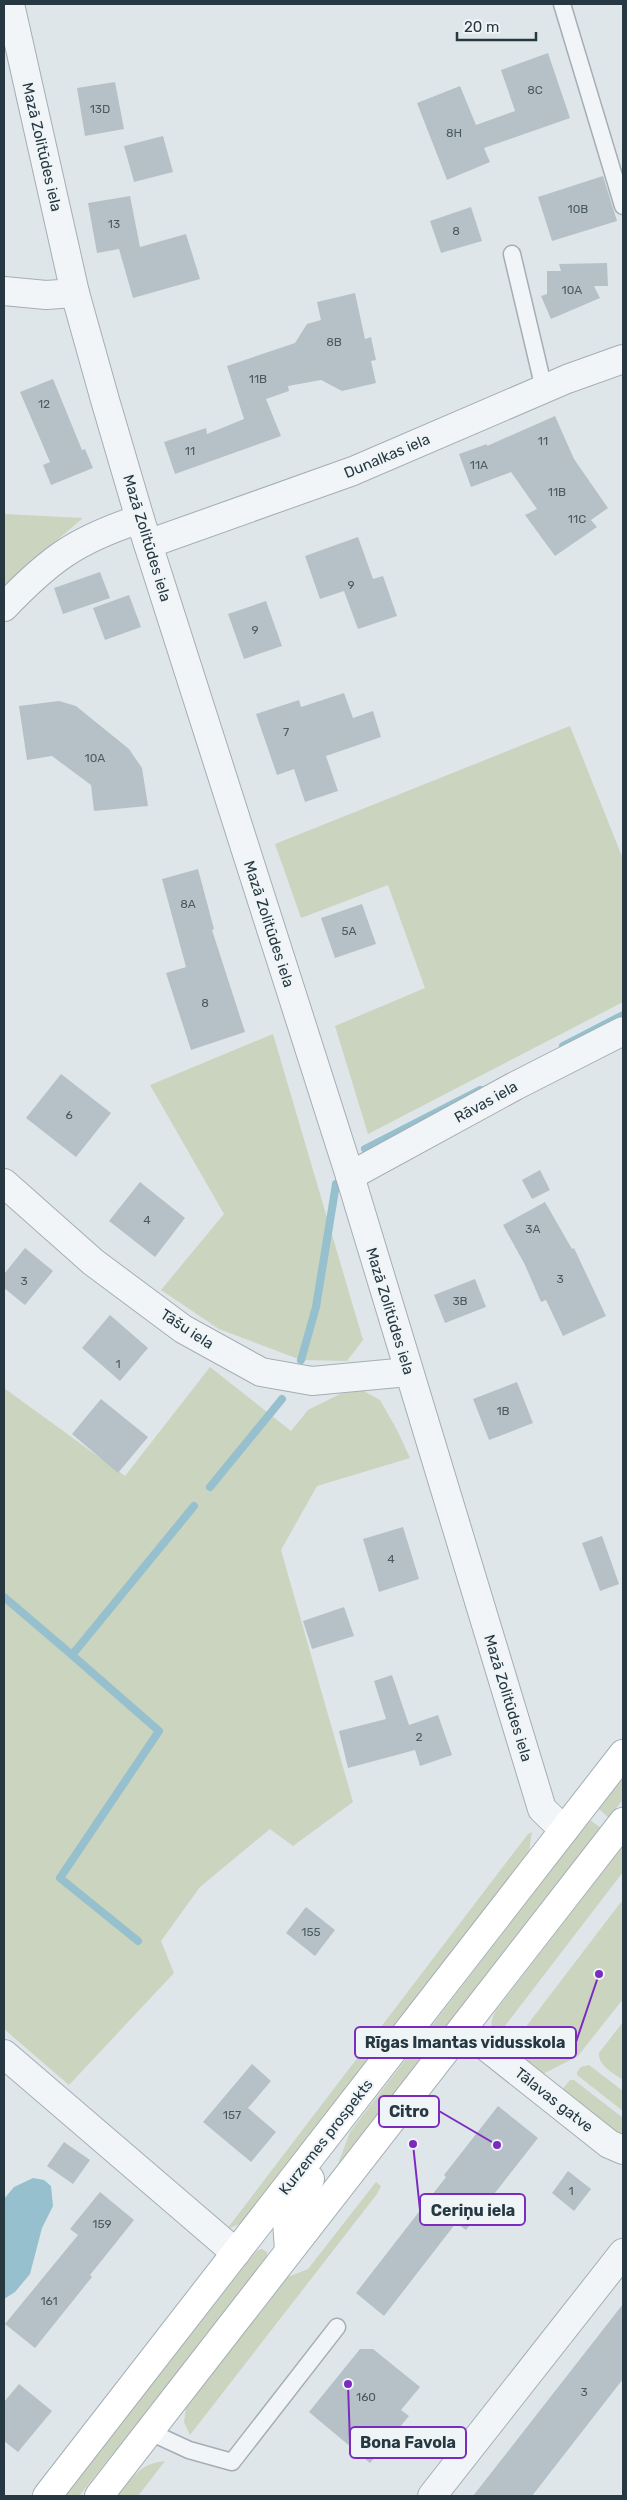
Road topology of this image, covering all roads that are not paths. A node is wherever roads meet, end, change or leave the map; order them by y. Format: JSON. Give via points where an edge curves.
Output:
{"nodes":[{"id":1,"x":10,"y":4,"type":"edge"},
{"id":2,"x":562,"y":4,"type":"edge"},
{"id":3,"x":623,"y":206,"type":"edge"},
{"id":4,"x":512,"y":254,"type":"dead end"},
{"id":5,"x":4,"y":292,"type":"edge"},
{"id":6,"x":75,"y":293,"type":"junction"},
{"id":7,"x":623,"y":359,"type":"edge"},
{"id":8,"x":544,"y":389,"type":"junction"},
{"id":9,"x":144,"y":531,"type":"junction"},
{"id":10,"x":4,"y":607,"type":"edge"},
{"id":11,"x":623,"y":1031,"type":"edge"},
{"id":12,"x":350,"y":1176,"type":"junction"},
{"id":13,"x":4,"y":1183,"type":"edge"},
{"id":14,"x":408,"y":1372,"type":"junction"},
{"id":15,"x":623,"y":1754,"type":"edge"},
{"id":16,"x":623,"y":1822,"type":"edge"},
{"id":17,"x":564,"y":1830,"type":"junction"},
{"id":18,"x":464,"y":2029,"type":"junction"},
{"id":19,"x":4,"y":2054,"type":"edge"},
{"id":20,"x":328,"y":2134,"type":"junction"},
{"id":21,"x":623,"y":2150,"type":"edge"},
{"id":22,"x":289,"y":2250,"type":"junction"},
{"id":23,"x":236,"y":2253,"type":"junction"},
{"id":24,"x":623,"y":2253,"type":"edge"},
{"id":25,"x":337,"y":2327,"type":"dead end"},
{"id":26,"x":150,"y":2432,"type":"junction"},
{"id":27,"x":47,"y":2496,"type":"edge"},
{"id":28,"x":99,"y":2496,"type":"edge"},
{"id":29,"x":432,"y":2496,"type":"edge"}],
"edges":[{"from":1,"to":6,"type":"street","name":"Mazā Zolitūdes iela"},
{"from":2,"to":3,"type":"lane"},
{"from":4,"to":8,"type":"lane"},
{"from":5,"to":6,"type":"street"},
{"from":6,"to":9,"type":"street","name":"Mazā Zolitūdes iela"},
{"from":7,"to":8,"type":"street","name":"Dunalkas iela"},
{"from":8,"to":9,"type":"street","name":"Dunalkas iela","via":[[353,471]]},
{"from":9,"to":10,"type":"street","name":"Dunalkas iela","via":[[101,532],[73,546],[49,563]]},
{"from":9,"to":12,"type":"street","name":"Mazā Zolitūdes iela"},
{"from":11,"to":12,"type":"street","name":"Rāvas iela"},
{"from":12,"to":14,"type":"street","name":"Mazā Zolitūdes iela"},
{"from":13,"to":14,"type":"street","name":"Tāšu iela","via":[[94,1262],[183,1329],[261,1372],[312,1381]]},
{"from":14,"to":17,"type":"street","name":"Mazā Zolitūdes iela","via":[[542,1809]]},
{"from":15,"to":17,"type":"main road","name":"Kurzemes prospekts"},
{"from":16,"to":18,"type":"main road"},
{"from":17,"to":20,"type":"main road","name":"Kurzemes prospekts"},
{"from":18,"to":21,"type":"street","name":"Tālavas gatve","via":[[609,2144]]},
{"from":18,"to":22,"type":"main road"},
{"from":19,"to":23,"type":"street"},
{"from":20,"to":22,"type":"main road","via":[[322,2155],[287,2221]]},
{"from":20,"to":23,"type":"main road","name":"Kurzemes prospekts"},
{"from":22,"to":26,"type":"main road"},
{"from":23,"to":27,"type":"main road","name":"Kurzemes prospekts"},
{"from":24,"to":29,"type":"street"},
{"from":25,"to":26,"type":"lane","via":[[232,2462],[189,2450]]},
{"from":26,"to":28,"type":"main road"}]}
